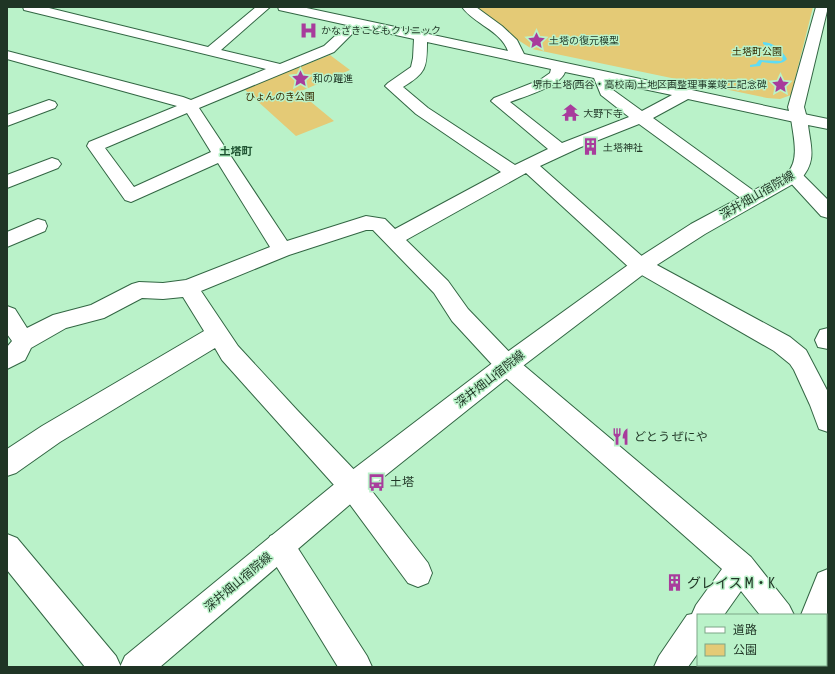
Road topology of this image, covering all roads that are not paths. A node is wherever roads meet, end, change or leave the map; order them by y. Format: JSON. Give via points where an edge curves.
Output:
{"nodes":[{"id":1,"x":29,"y":7,"type":"edge"},
{"id":2,"x":264,"y":7,"type":"edge"},
{"id":3,"x":284,"y":7,"type":"edge"},
{"id":4,"x":468,"y":7,"type":"edge"},
{"id":5,"x":822,"y":7,"type":"edge"},
{"id":6,"x":356,"y":23,"type":"junction"},
{"id":7,"x":821,"y":35,"type":"edge"},
{"id":8,"x":421,"y":36,"type":"junction"},
{"id":9,"x":212,"y":51,"type":"junction"},
{"id":10,"x":7,"y":54,"type":"edge"},
{"id":11,"x":518,"y":58,"type":"junction"},
{"id":12,"x":28,"y":60,"type":"junction"},
{"id":13,"x":559,"y":67,"type":"junction"},
{"id":14,"x":7,"y":68,"type":"edge"},
{"id":15,"x":282,"y":69,"type":"junction"},
{"id":16,"x":601,"y":76,"type":"junction"},
{"id":17,"x":685,"y":94,"type":"junction"},
{"id":18,"x":49,"y":106,"type":"dead end"},
{"id":19,"x":190,"y":106,"type":"junction"},
{"id":20,"x":641,"y":117,"type":"junction"},
{"id":21,"x":799,"y":118,"type":"junction"},
{"id":22,"x":7,"y":121,"type":"edge"},
{"id":23,"x":828,"y":124,"type":"edge"},
{"id":24,"x":560,"y":150,"type":"junction"},
{"id":25,"x":220,"y":155,"type":"junction"},
{"id":26,"x":52,"y":164,"type":"dead end"},
{"id":27,"x":521,"y":169,"type":"junction"},
{"id":28,"x":794,"y":176,"type":"junction"},
{"id":29,"x":7,"y":182,"type":"edge"},
{"id":30,"x":752,"y":198,"type":"junction"},
{"id":31,"x":828,"y":211,"type":"edge"},
{"id":32,"x":38,"y":226,"type":"dead end"},
{"id":33,"x":393,"y":239,"type":"junction"},
{"id":34,"x":7,"y":240,"type":"edge"},
{"id":35,"x":282,"y":250,"type":"junction"},
{"id":36,"x":641,"y":266,"type":"junction"},
{"id":37,"x":188,"y":288,"type":"junction"},
{"id":38,"x":7,"y":316,"type":"edge"},
{"id":39,"x":23,"y":341,"type":"junction"},
{"id":40,"x":223,"y":344,"type":"junction"},
{"id":41,"x":7,"y":359,"type":"edge"},
{"id":42,"x":507,"y":365,"type":"junction"},
{"id":43,"x":828,"y":421,"type":"edge"},
{"id":44,"x":7,"y":464,"type":"edge"},
{"id":45,"x":352,"y":486,"type":"junction"},
{"id":46,"x":280,"y":546,"type":"junction"},
{"id":47,"x":7,"y":548,"type":"edge"},
{"id":48,"x":741,"y":567,"type":"junction"},
{"id":49,"x":418,"y":573,"type":"dead end"},
{"id":50,"x":828,"y":583,"type":"edge"},
{"id":51,"x":707,"y":614,"type":"edge"},
{"id":52,"x":778,"y":614,"type":"edge"},
{"id":53,"x":816,"y":614,"type":"edge"},
{"id":54,"x":697,"y":627,"type":"edge"},
{"id":55,"x":105,"y":667,"type":"edge"},
{"id":56,"x":136,"y":667,"type":"edge"},
{"id":57,"x":356,"y":667,"type":"edge"},
{"id":58,"x":670,"y":667,"type":"edge"}],
"edges":[{"from":1,"to":9,"type":"street"},
{"from":2,"to":9,"type":"street"},
{"from":3,"to":6,"type":"street"},
{"from":4,"to":11,"type":"street","via":[[512,43]]},
{"from":5,"to":7,"type":"street","name":"深井畑山宿院線"},
{"from":6,"to":8,"type":"street"},
{"from":6,"to":15,"type":"street","via":[[329,49]]},
{"from":7,"to":21,"type":"street","name":"深井畑山宿院線","via":[[796,107]]},
{"from":8,"to":11,"type":"street"},
{"from":8,"to":27,"type":"street","via":[[419,66],[414,73],[393,86],[422,111]]},
{"from":9,"to":15,"type":"street"},
{"from":10,"to":12,"type":"street"},
{"from":11,"to":13,"type":"street"},
{"from":12,"to":14,"type":"street"},
{"from":12,"to":19,"type":"street","via":[[178,100]]},
{"from":13,"to":16,"type":"street"},
{"from":13,"to":24,"type":"street","via":[[557,75],[545,83],[499,101]]},
{"from":15,"to":19,"type":"street"},
{"from":16,"to":17,"type":"street"},
{"from":16,"to":20,"type":"street","via":[[606,92]]},
{"from":17,"to":20,"type":"street"},
{"from":17,"to":21,"type":"street"},
{"from":18,"to":22,"type":"street"},
{"from":19,"to":25,"type":"street"},
{"from":19,"to":25,"type":"street","via":[[95,146],[131,196]]},
{"from":20,"to":24,"type":"street"},
{"from":20,"to":30,"type":"street"},
{"from":21,"to":23,"type":"street"},
{"from":21,"to":28,"type":"street","name":"深井畑山宿院線","via":[[803,156],[801,168]]},
{"from":24,"to":27,"type":"street"},
{"from":25,"to":35,"type":"street"},
{"from":26,"to":29,"type":"street"},
{"from":27,"to":33,"type":"street"},
{"from":27,"to":36,"type":"street"},
{"from":28,"to":30,"type":"street","name":"深井畑山宿院線"},
{"from":28,"to":31,"type":"street"},
{"from":30,"to":36,"type":"street","name":"深井畑山宿院線"},
{"from":32,"to":34,"type":"street"},
{"from":33,"to":35,"type":"street","via":[[378,224],[366,224]]},
{"from":33,"to":42,"type":"street","via":[[441,287],[460,315]]},
{"from":35,"to":37,"type":"street"},
{"from":36,"to":42,"type":"street","name":"深井畑山宿院線"},
{"from":36,"to":43,"type":"street","via":[[782,344],[798,357]]},
{"from":37,"to":39,"type":"street","via":[[139,290],[96,312],[61,321]]},
{"from":37,"to":40,"type":"street"},
{"from":38,"to":39,"type":"street"},
{"from":39,"to":41,"type":"street","via":[[17,354]]},
{"from":40,"to":44,"type":"street","via":[[50,434]]},
{"from":40,"to":45,"type":"street"},
{"from":42,"to":45,"type":"street","name":"深井畑山宿院線"},
{"from":42,"to":48,"type":"street"},
{"from":45,"to":46,"type":"street","name":"深井畑山宿院線"},
{"from":45,"to":49,"type":"street"},
{"from":46,"to":56,"type":"street","name":"深井畑山宿院線"},
{"from":46,"to":57,"type":"street"},
{"from":47,"to":55,"type":"street"},
{"from":48,"to":51,"type":"street"},
{"from":48,"to":52,"type":"street"},
{"from":50,"to":53,"type":"street"},
{"from":54,"to":58,"type":"street"}]}
